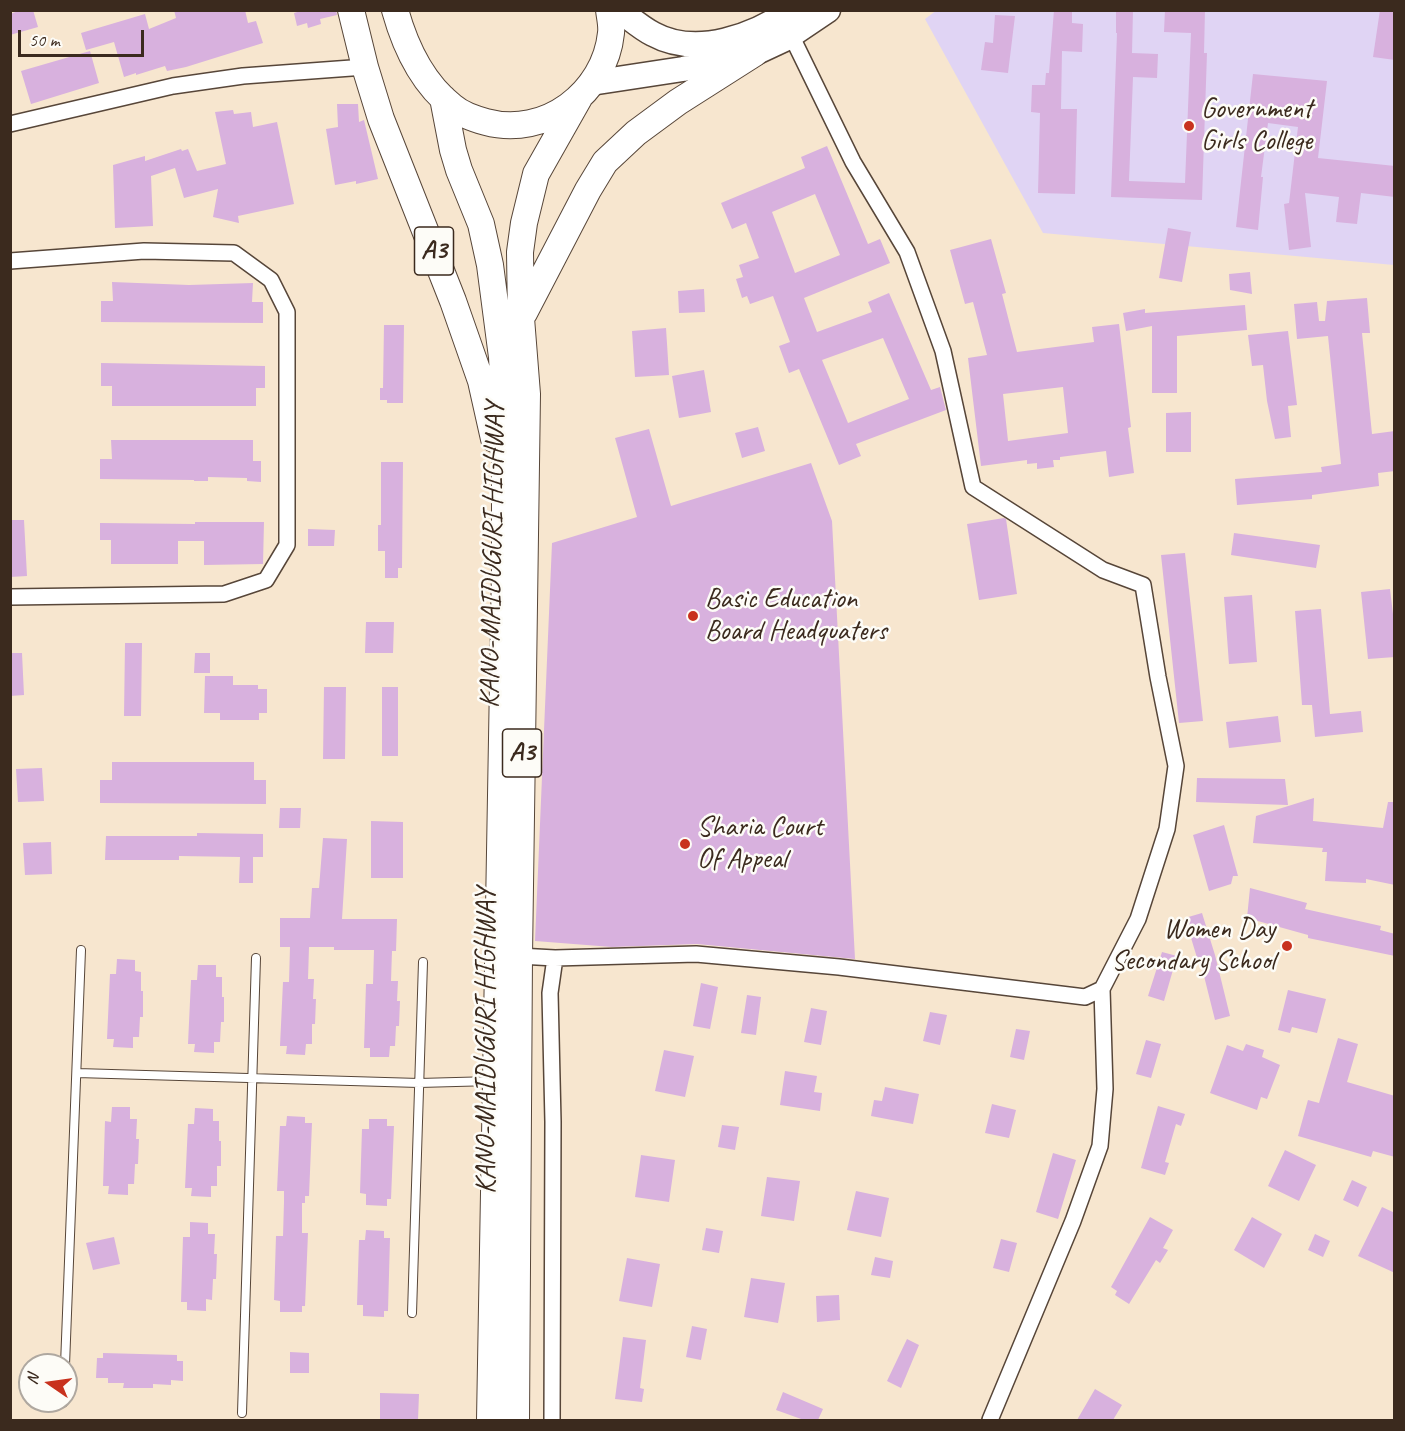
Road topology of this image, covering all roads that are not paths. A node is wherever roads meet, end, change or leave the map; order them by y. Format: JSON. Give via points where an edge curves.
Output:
{"nodes":[{"id":1,"x":351,"y":10,"type":"edge"},
{"id":2,"x":395,"y":10,"type":"edge"},
{"id":3,"x":609,"y":10,"type":"edge"},
{"id":4,"x":619,"y":10,"type":"edge"},
{"id":5,"x":792,"y":10,"type":"edge"},
{"id":6,"x":828,"y":10,"type":"edge"},
{"id":7,"x":791,"y":35,"type":"junction"},
{"id":8,"x":755,"y":53,"type":"junction"},
{"id":9,"x":365,"y":67,"type":"junction"},
{"id":10,"x":585,"y":91,"type":"junction"},
{"id":11,"x":443,"y":98,"type":"junction"},
{"id":12,"x":10,"y":124,"type":"edge"},
{"id":13,"x":10,"y":261,"type":"edge"},
{"id":14,"x":521,"y":318,"type":"junction"},
{"id":15,"x":505,"y":495,"type":"junction"},
{"id":16,"x":10,"y":597,"type":"edge"},
{"id":17,"x":81,"y":950,"type":"dead end"},
{"id":18,"x":519,"y":956,"type":"junction"},
{"id":19,"x":256,"y":958,"type":"dead end"},
{"id":20,"x":555,"y":958,"type":"junction"},
{"id":21,"x":423,"y":962,"type":"dead end"},
{"id":22,"x":1102,"y":989,"type":"junction"},
{"id":23,"x":77,"y":1073,"type":"junction"},
{"id":24,"x":253,"y":1079,"type":"junction"},
{"id":25,"x":495,"y":1081,"type":"junction"},
{"id":26,"x":419,"y":1083,"type":"junction"},
{"id":27,"x":412,"y":1313,"type":"dead end"},
{"id":28,"x":65,"y":1353,"type":"edge"},
{"id":29,"x":242,"y":1413,"type":"dead end"},
{"id":30,"x":490,"y":1420,"type":"edge"},
{"id":31,"x":516,"y":1420,"type":"edge"},
{"id":32,"x":552,"y":1420,"type":"edge"},
{"id":33,"x":990,"y":1420,"type":"edge"}],
"edges":[{"from":1,"to":9,"type":"highway","number":"A3"},
{"from":2,"to":11,"type":"highway","number":"A3","via":[[419,67]]},
{"from":3,"to":10,"type":"highway","number":"A3","via":[[607,54]]},
{"from":4,"to":5,"type":"main road","via":[[654,35],[702,45],[750,33]]},
{"from":6,"to":7,"type":"main road"},
{"from":7,"to":8,"type":"main road"},
{"from":7,"to":22,"type":"street","via":[[853,162],[906,252],[943,351],[973,487],[1103,570],[1143,585],[1176,766],[1167,829],[1138,919]]},
{"from":8,"to":10,"type":"main road"},
{"from":8,"to":14,"type":"highway","via":[[678,102],[605,162]]},
{"from":9,"to":12,"type":"street","via":[[243,76],[173,86]]},
{"from":9,"to":15,"type":"highway","number":"A3","via":[[381,119],[481,381]]},
{"from":10,"to":11,"type":"highway","number":"A3","via":[[548,119],[512,126],[476,119]]},
{"from":10,"to":14,"type":"highway","name":"KANO-MAIDUGURI HIGHWAY","number":"A3","via":[[536,174],[520,252]]},
{"from":11,"to":15,"type":"highway","name":"KANO-MAIDUGURI HIGHWAY","number":"A3","via":[[459,170],[481,224],[496,306],[505,411]]},
{"from":13,"to":16,"type":"street","via":[[144,251],[234,253],[272,280],[287,312],[287,545],[266,580],[224,594]]},
{"from":14,"to":18,"type":"highway","name":"KANO-MAIDUGURI HIGHWAY","number":"A3","via":[[527,394]]},
{"from":15,"to":25,"type":"highway","name":"KANO-MAIDUGURI HIGHWAY","number":"A3"},
{"from":17,"to":23,"type":"lane"},
{"from":18,"to":20,"type":"street"},
{"from":18,"to":31,"type":"highway","name":"KANO-MAIDUGURI HIGHWAY","number":"A3"},
{"from":19,"to":24,"type":"lane"},
{"from":20,"to":22,"type":"street","via":[[696,954],[1085,997]]},
{"from":20,"to":32,"type":"street","via":[[549,993],[553,1122]]},
{"from":21,"to":26,"type":"lane"},
{"from":22,"to":33,"type":"street","via":[[1105,1089],[1100,1146]]},
{"from":23,"to":24,"type":"lane"},
{"from":23,"to":28,"type":"lane"},
{"from":24,"to":26,"type":"lane"},
{"from":24,"to":29,"type":"lane"},
{"from":25,"to":26,"type":"lane"},
{"from":25,"to":30,"type":"highway","name":"KANO-MAIDUGURI HIGHWAY","number":"A3"},
{"from":26,"to":27,"type":"lane"}]}
